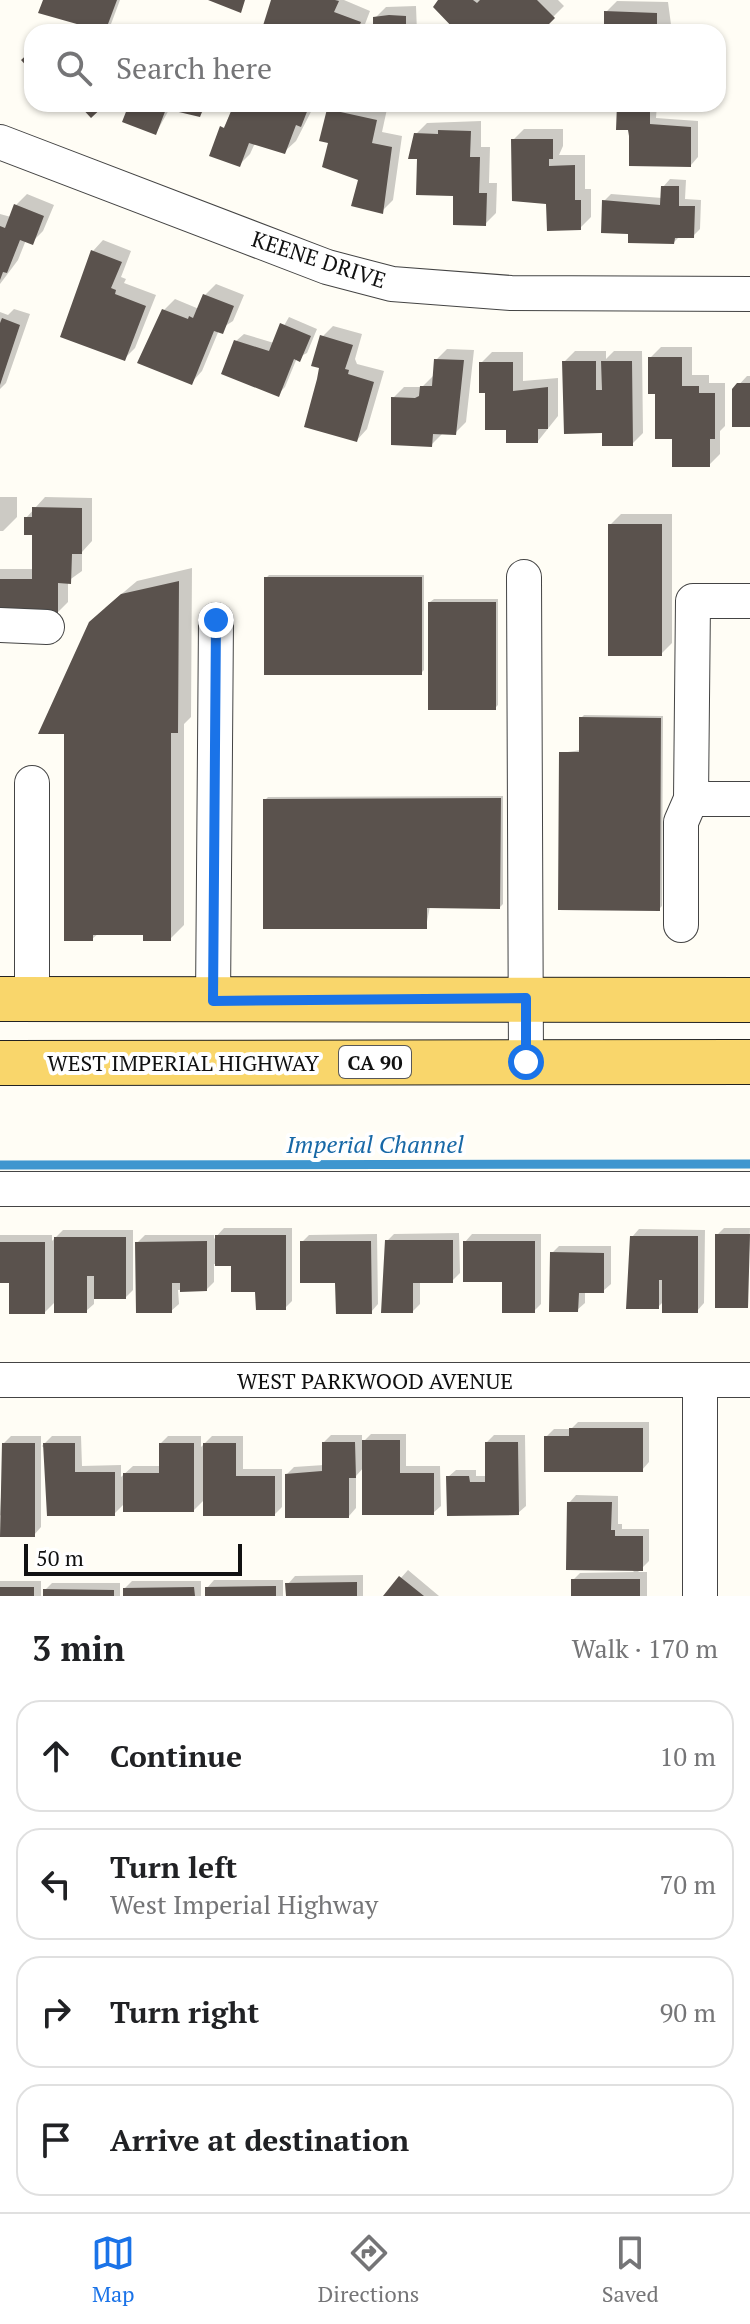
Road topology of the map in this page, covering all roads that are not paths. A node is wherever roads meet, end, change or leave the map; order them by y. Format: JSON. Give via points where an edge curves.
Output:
{"nodes":[{"id":1,"x":0,"y":142,"type":"edge"},
{"id":2,"x":750,"y":294,"type":"edge"},
{"id":3,"x":524,"y":577,"type":"dead end"},
{"id":4,"x":750,"y":601,"type":"edge"},
{"id":5,"x":216,"y":620,"type":"dead end"},
{"id":6,"x":0,"y":625,"type":"edge"},
{"id":7,"x":47,"y":627,"type":"dead end"},
{"id":8,"x":32,"y":783,"type":"dead end"},
{"id":9,"x":691,"y":799,"type":"junction"},
{"id":10,"x":750,"y":799,"type":"edge"},
{"id":11,"x":681,"y":925,"type":"dead end"},
{"id":12,"x":526,"y":998,"type":"junction"},
{"id":13,"x":16,"y":999,"type":"edge"},
{"id":14,"x":750,"y":1000,"type":"edge"},
{"id":15,"x":213,"y":1001,"type":"junction"},
{"id":16,"x":526,"y":1062,"type":"junction"},
{"id":17,"x":750,"y":1062,"type":"edge"},
{"id":18,"x":0,"y":1063,"type":"edge"},
{"id":19,"x":0,"y":1189,"type":"edge"},
{"id":20,"x":750,"y":1189,"type":"edge"},
{"id":21,"x":0,"y":1380,"type":"edge"},
{"id":22,"x":700,"y":1380,"type":"junction"},
{"id":23,"x":750,"y":1380,"type":"edge"},
{"id":24,"x":700,"y":1596,"type":"edge"}],
"edges":[{"from":1,"to":2,"type":"street","name":"KEENE DRIVE","via":[[327,267],[392,284],[511,293]]},
{"from":3,"to":12,"type":"street"},
{"from":4,"to":9,"type":"street","via":[[693,601]]},
{"from":5,"to":15,"type":"street"},
{"from":6,"to":7,"type":"street"},
{"from":8,"to":13,"type":"street"},
{"from":9,"to":10,"type":"street"},
{"from":9,"to":11,"type":"street","via":[[681,822]]},
{"from":12,"to":14,"type":"main road"},
{"from":12,"to":15,"type":"main road"},
{"from":12,"to":16,"type":"street"},
{"from":13,"to":15,"type":"main road"},
{"from":16,"to":17,"type":"main road","name":"WEST IMPERIAL HIGHWAY","number":"CA 90"},
{"from":16,"to":18,"type":"main road","name":"WEST IMPERIAL HIGHWAY","number":"CA 90"},
{"from":19,"to":20,"type":"street"},
{"from":21,"to":22,"type":"street","name":"WEST PARKWOOD AVENUE"},
{"from":22,"to":23,"type":"street","name":"WEST PARKWOOD AVENUE"},
{"from":22,"to":24,"type":"street"}]}
